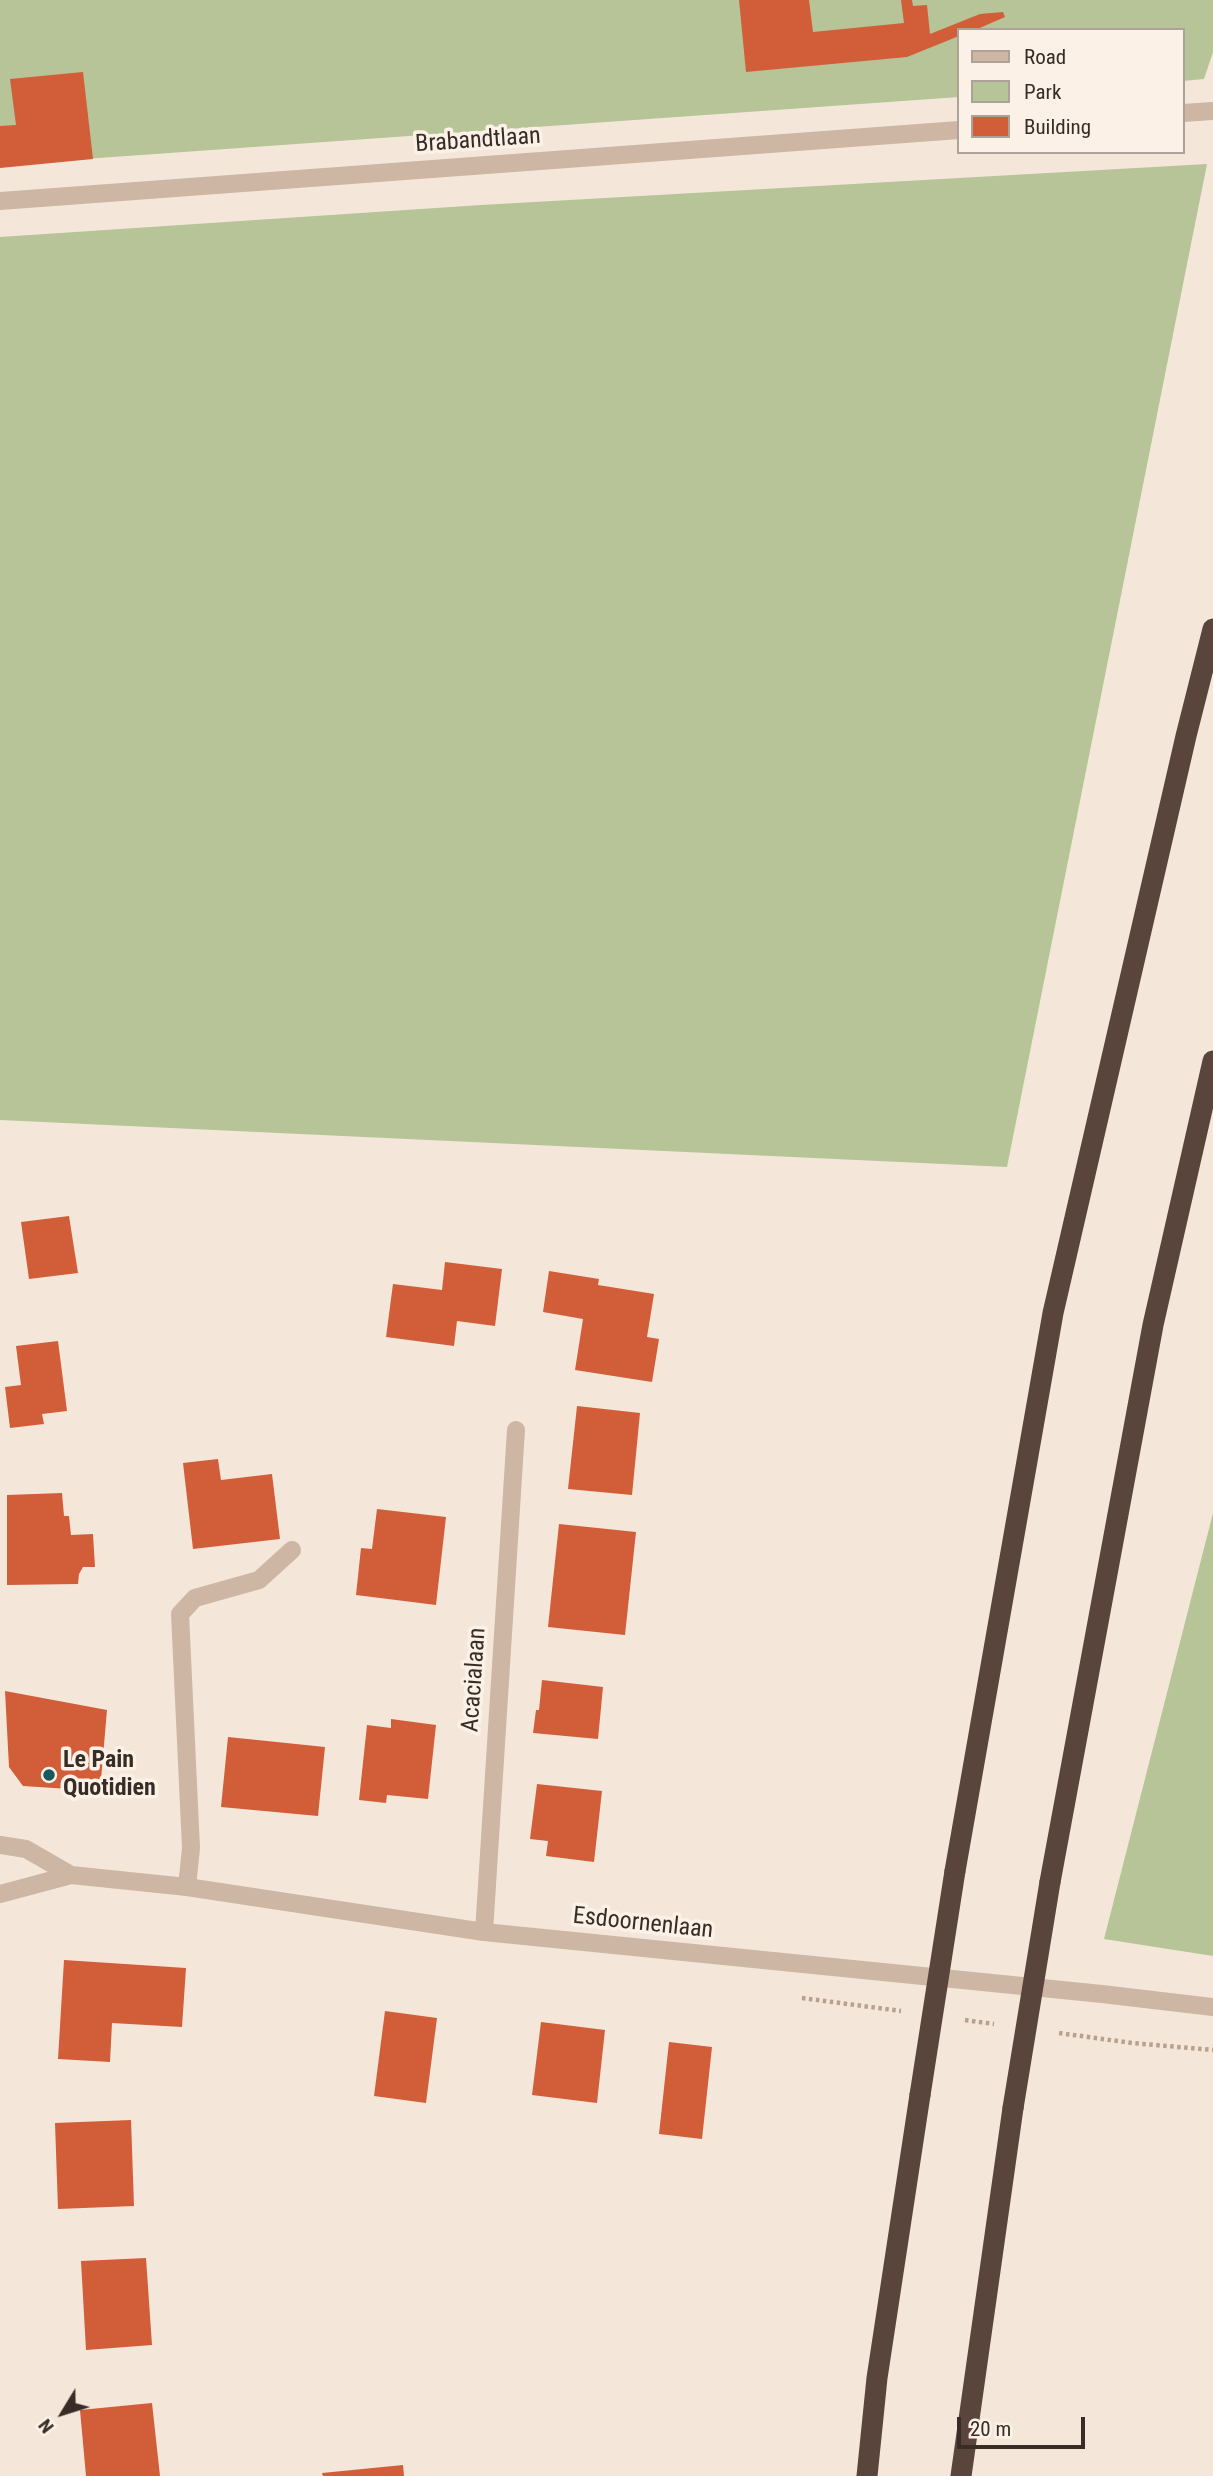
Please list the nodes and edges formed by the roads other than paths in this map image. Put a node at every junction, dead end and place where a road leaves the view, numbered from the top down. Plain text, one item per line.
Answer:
1 (1213, 111) edge
2 (1185, 113) edge
3 (958, 130) edge
4 (0, 201) edge
5 (1213, 629) edge
6 (1213, 1061) edge
7 (516, 1430) dead end
8 (292, 1550) dead end
9 (0, 1846) edge
10 (71, 1875) junction
11 (187, 1887) junction
12 (0, 1894) edge
13 (484, 1932) junction
14 (1213, 2007) edge
15 (867, 2476) edge
16 (961, 2476) edge

1 - 2 street
3 - 4 street, Brabandtlaan
5 - 15 highway, bridge
6 - 16 highway, bridge
7 - 13 street, Acacialaan
8 - 11 street
9 - 10 street, Esdoornenlaan
10 - 11 street, Esdoornenlaan
10 - 12 street, Esdoornenlaan
11 - 13 street, Esdoornenlaan
13 - 14 street, Esdoornenlaan

